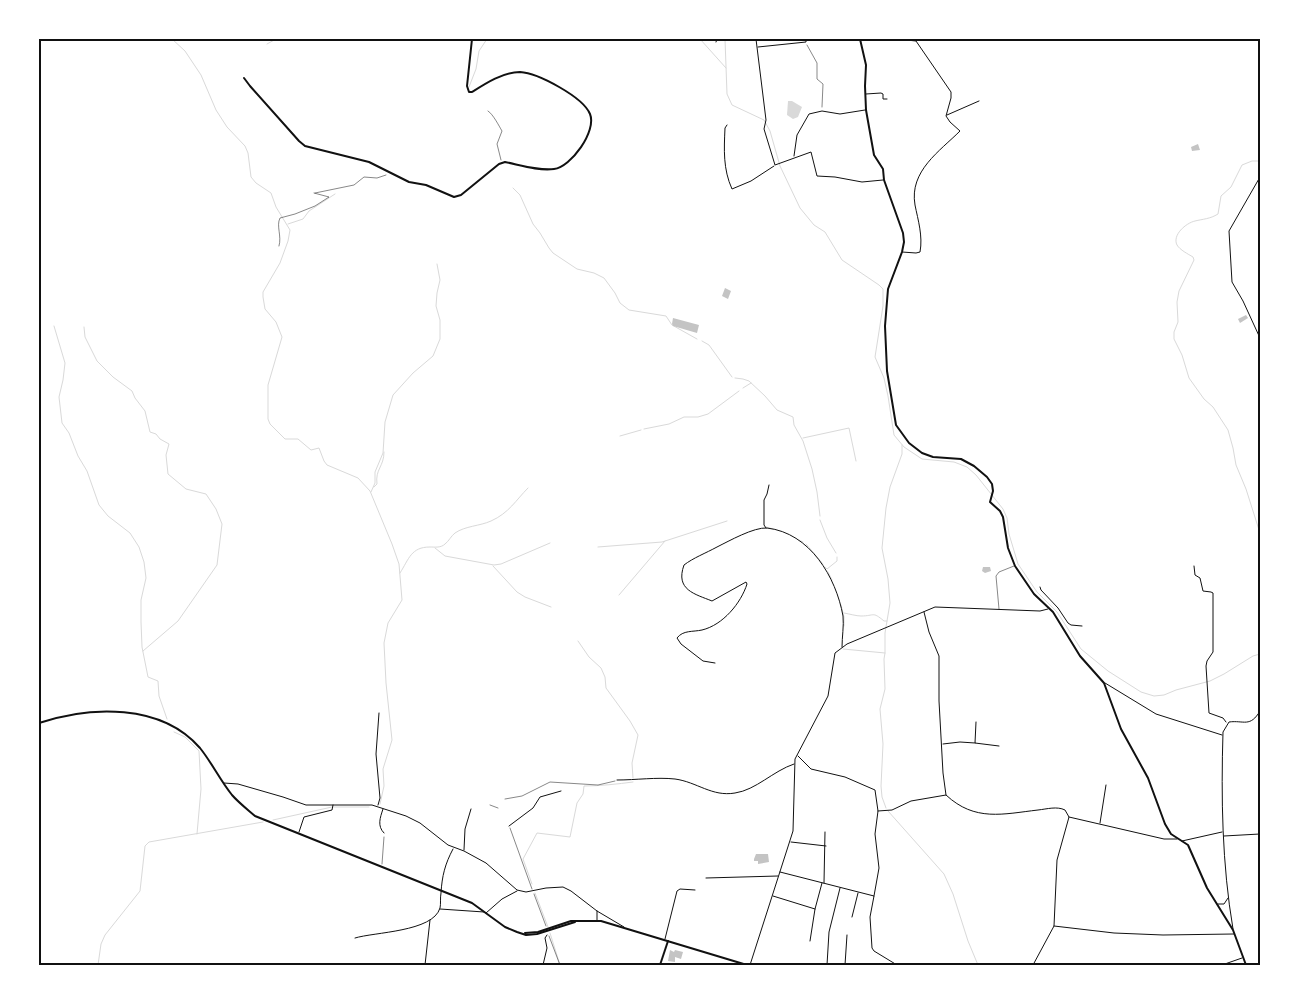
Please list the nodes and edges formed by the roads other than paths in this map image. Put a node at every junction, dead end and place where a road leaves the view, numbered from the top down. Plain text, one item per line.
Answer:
1 (472, 39) edge
2 (717, 39) edge
3 (756, 39) edge
4 (806, 39) edge
5 (860, 39) edge
6 (897, 39) edge
7 (716, 42) dead end
8 (757, 48) junction
9 (244, 78) dead end
10 (865, 94) junction
11 (887, 100) dead end
12 (979, 100) dead end
13 (866, 110) junction
14 (946, 116) junction
15 (727, 125) dead end
16 (794, 158) junction
17 (776, 165) junction
18 (1260, 178) edge
19 (884, 180) junction
20 (902, 252) junction
21 (1260, 338) edge
22 (769, 485) dead end
23 (766, 528) junction
24 (1015, 566) junction
25 (1194, 566) dead end
26 (1040, 587) dead end
27 (1058, 608) junction
28 (998, 609) junction
29 (1049, 609) junction
30 (923, 611) junction
31 (1053, 612) junction
32 (1082, 626) dead end
33 (842, 647) junction
34 (715, 663) dead end
35 (1104, 683) junction
36 (1260, 711) edge
37 (379, 713) dead end
38 (976, 722) dead end
39 (39, 723) edge
40 (1227, 723) junction
41 (1223, 735) junction
42 (942, 744) junction
43 (975, 744) junction
44 (999, 746) dead end
45 (797, 755) junction
46 (794, 764) junction
47 (617, 780) road end
48 (224, 783) junction
49 (1106, 785) dead end
50 (561, 792) dead end
51 (946, 795) junction
52 (333, 805) junction
53 (377, 806) junction
54 (383, 808) junction
55 (471, 809) dead end
56 (878, 811) junction
57 (1069, 817) junction
58 (1100, 823) junction
59 (509, 825) road end
60 (826, 832) dead end
61 (1222, 832) junction
62 (298, 833) junction
63 (384, 833) road end
64 (1260, 834) edge
65 (1223, 836) junction
66 (1177, 839) junction
67 (1182, 841) junction
68 (790, 842) junction
69 (826, 846) junction
70 (454, 848) junction
71 (464, 851) junction
72 (780, 872) junction
73 (778, 876) junction
74 (706, 878) dead end
75 (823, 883) junction
76 (840, 887) junction
77 (517, 890) junction
78 (695, 890) dead end
79 (441, 891) junction
80 (858, 892) junction
81 (773, 895) junction
82 (874, 896) junction
83 (1228, 896) junction
84 (1215, 902) junction
85 (440, 909) junction
86 (815, 909) junction
87 (596, 911) junction
88 (485, 912) junction
89 (602, 914) junction
90 (852, 917) dead end
91 (430, 919) junction
92 (597, 921) junction
93 (601, 921) junction
94 (575, 922) junction
95 (1054, 926) junction
96 (624, 927) junction
97 (1233, 930) junction
98 (549, 931) junction
99 (521, 933) junction
100 (1235, 934) junction
101 (847, 935) dead end
102 (355, 938) dead end
103 (666, 941) junction
104 (810, 941) dead end
105 (1243, 958) junction
106 (425, 965) edge
107 (543, 965) edge
108 (660, 965) edge
109 (748, 965) edge
110 (827, 965) edge
111 (845, 965) edge
112 (897, 965) edge
113 (1033, 965) edge
114 (1222, 965) edge
115 (1246, 965) edge

1 - 9 street
2 - 7 street
3 - 8 street
4 - 8 street
5 - 10 street
6 - 14 street
8 - 17 street
10 - 11 street
10 - 13 street
12 - 14 street
13 - 16 street
13 - 19 street
14 - 20 street
15 - 17 street
16 - 17 street
16 - 19 street
18 - 21 street
19 - 20 street
20 - 24 street
22 - 23 street
23 - 33 street
23 - 34 street
24 - 28 lane
24 - 29 street
25 - 40 street
26 - 27 street
27 - 31 street
27 - 32 street
28 - 29 street
28 - 30 street
29 - 31 street
30 - 33 street
30 - 42 street
31 - 35 street
33 - 45 street
35 - 41 street
35 - 66 street
36 - 40 street
37 - 53 street
38 - 43 street
39 - 48 street
40 - 41 street
41 - 61 street
42 - 43 street
42 - 51 street
43 - 44 street
45 - 46 street
45 - 56 street
46 - 47 street
46 - 68 street
48 - 52 street
48 - 62 street
49 - 58 street
50 - 59 street
51 - 56 street
51 - 57 street
52 - 53 street
52 - 62 street
53 - 54 street
54 - 63 street
54 - 70 street
55 - 71 street
56 - 82 street
57 - 58 street
57 - 95 street
58 - 66 street
60 - 69 street
61 - 65 street
61 - 67 street
62 - 79 street
64 - 65 street
65 - 83 street
66 - 67 street
67 - 84 street
68 - 69 street
68 - 72 street
69 - 75 street
70 - 71 street
70 - 79 street
71 - 77 street
72 - 73 street
72 - 75 street
73 - 74 street
73 - 81 street
75 - 76 street
75 - 86 street
76 - 80 street
76 - 110 street
77 - 87 street
77 - 88 street
78 - 103 street
79 - 85 street
79 - 88 street
80 - 82 street
80 - 90 street
81 - 86 street
81 - 109 street
82 - 112 street
83 - 84 street
83 - 97 street
84 - 97 street
85 - 88 street
85 - 91 street
86 - 104 street
87 - 89 street
87 - 92 street
88 - 99 street
89 - 93 street
89 - 96 street
91 - 102 street
91 - 106 street
92 - 93 street
92 - 94 street
93 - 96 street
94 - 98 street
94 - 99 street
95 - 100 street
95 - 113 street
96 - 103 street
97 - 100 street
98 - 99 street
98 - 107 street
100 - 105 street
101 - 111 street
103 - 108 street
103 - 109 street
105 - 114 street
105 - 115 street

